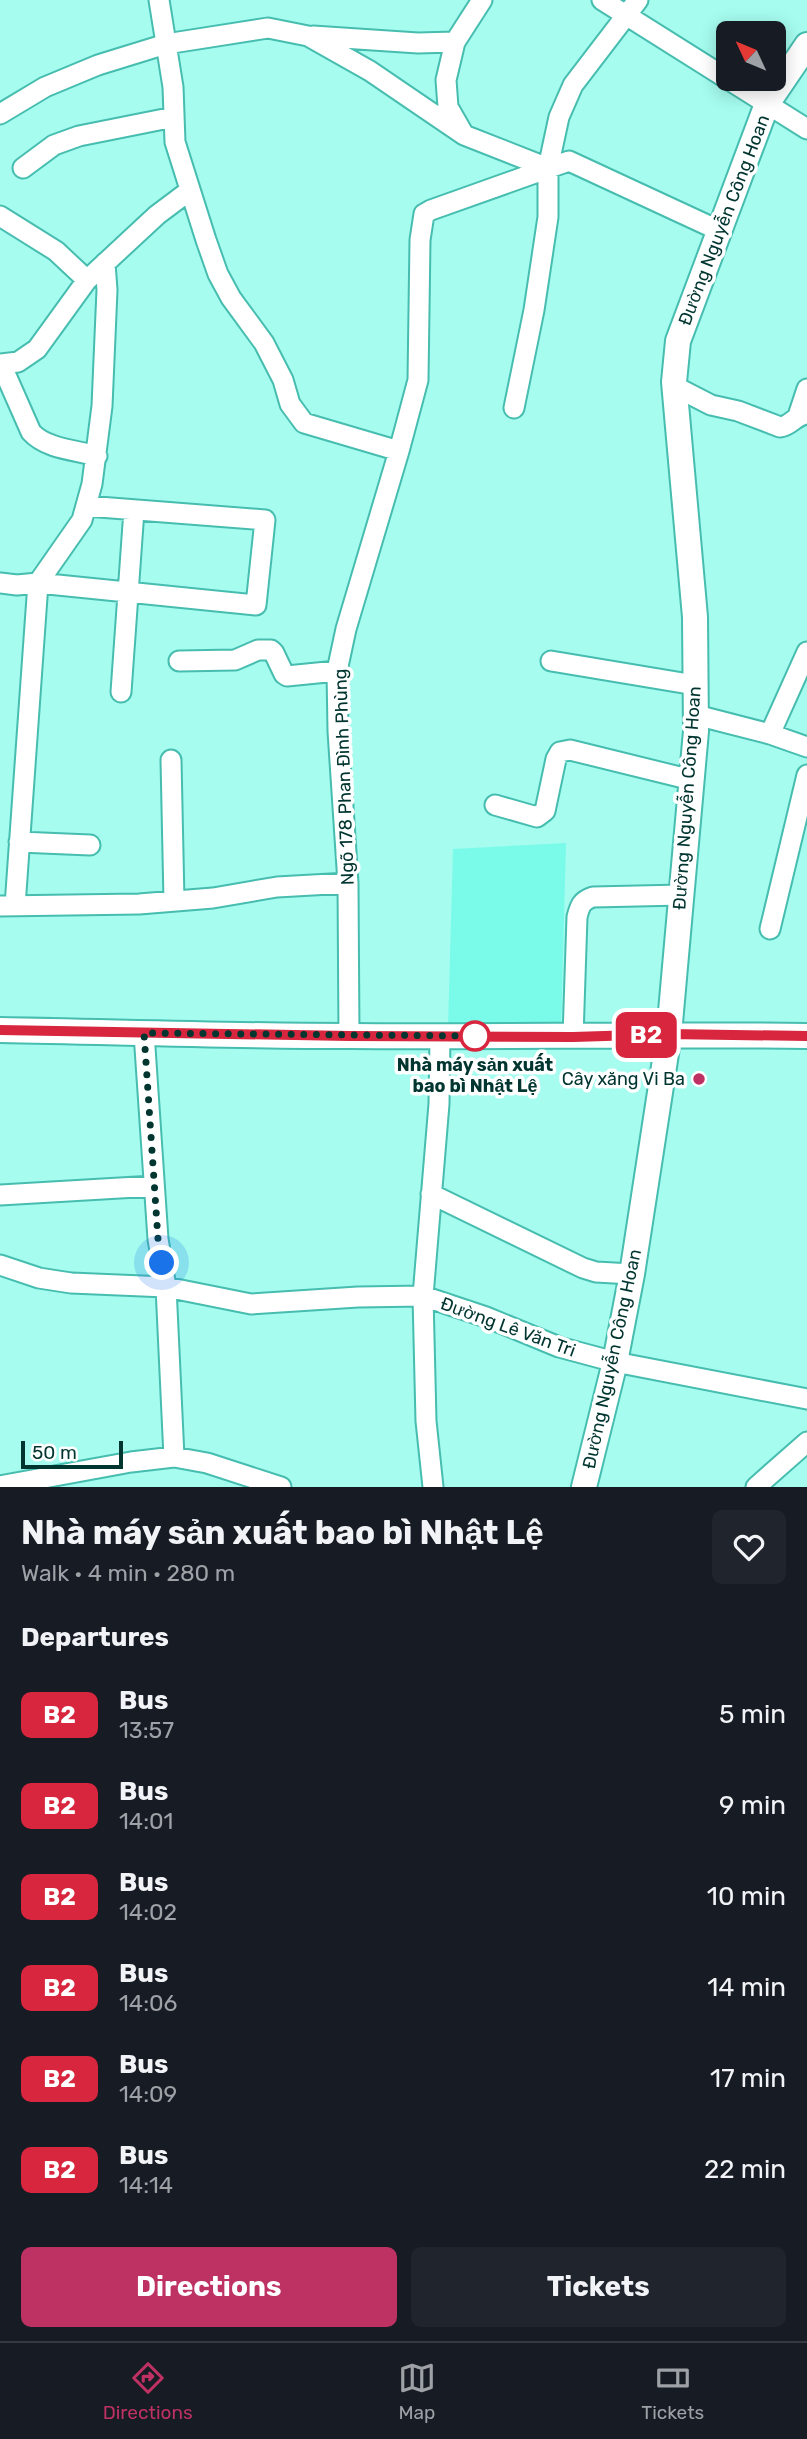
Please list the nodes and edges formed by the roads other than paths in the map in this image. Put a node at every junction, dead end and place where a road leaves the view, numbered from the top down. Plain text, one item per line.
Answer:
1 (159, 0) edge
2 (482, 0) edge
3 (601, 0) edge
4 (632, 8) edge
5 (308, 36) junction
6 (455, 43) junction
7 (166, 44) junction
8 (807, 45) edge
9 (768, 104) junction
10 (0, 114) edge
11 (174, 117) junction
12 (807, 129) edge
13 (464, 135) junction
14 (548, 167) junction
15 (23, 168) dead end
16 (189, 191) junction
17 (0, 216) edge
18 (720, 231) junction
19 (105, 263) junction
20 (87, 280) junction
21 (1, 364) edge
22 (674, 386) junction
23 (807, 389) edge
24 (514, 408) dead end
25 (802, 415) edge
26 (399, 451) junction
27 (97, 456) junction
28 (86, 506) junction
29 (134, 510) junction
30 (0, 583) edge
31 (38, 583) junction
32 (127, 591) junction
33 (807, 652) edge
34 (179, 661) dead end
35 (551, 661) dead end
36 (337, 671) junction
37 (695, 685) junction
38 (121, 692) dead end
39 (695, 715) junction
40 (770, 734) junction
41 (807, 747) edge
42 (171, 760) dead end
43 (807, 775) edge
44 (692, 780) junction
45 (495, 805) dead end
46 (19, 842) junction
47 (90, 845) dead end
48 (348, 883) junction
49 (682, 895) junction
50 (174, 901) junction
51 (7, 906) edge
52 (770, 929) dead end
53 (0, 1030) edge
54 (144, 1033) junction
55 (669, 1034) junction
56 (349, 1036) junction
57 (440, 1036) junction
58 (573, 1037) junction
59 (807, 1037) edge
60 (154, 1186) junction
61 (431, 1194) junction
62 (0, 1195) edge
63 (0, 1265) edge
64 (632, 1275) junction
65 (166, 1287) junction
66 (423, 1296) junction
67 (615, 1362) junction
68 (807, 1399) edge
69 (807, 1442) edge
70 (174, 1457) junction
71 (0, 1486) edge
72 (281, 1487) edge
73 (433, 1487) edge
74 (584, 1487) edge
75 (756, 1487) edge

1 - 7 street
2 - 6 street
3 - 4 street
4 - 9 street
4 - 14 street
5 - 6 street
5 - 7 street
5 - 13 street
6 - 13 street
7 - 10 street
7 - 11 street
8 - 9 main road, Đường Nguyễn Công Hoan
9 - 12 street
9 - 18 main road, Đường Nguyễn Công Hoan
11 - 15 street
11 - 16 street
13 - 14 street
14 - 18 street
14 - 24 street
14 - 26 street, Ngõ 178 Phan Đình Phùng
16 - 19 street
16 - 26 street
17 - 20 street
18 - 22 main road, Đường Nguyễn Công Hoan
19 - 20 street
19 - 27 street
20 - 21 street
21 - 27 street
22 - 25 street
22 - 37 main road, Đường Nguyễn Công Hoan
23 - 25 street
26 - 36 street, Ngõ 178 Phan Đình Phùng
27 - 28 street
28 - 29 street
28 - 31 street
29 - 32 street
29 - 32 street
30 - 31 street
31 - 32 street
31 - 46 street
32 - 38 street
33 - 40 street
34 - 36 street
35 - 37 street
36 - 48 street, Ngõ 178 Phan Đình Phùng
37 - 39 main road, Đường Nguyễn Công Hoan
39 - 40 street
39 - 44 main road, Đường Nguyễn Công Hoan
40 - 41 street
42 - 50 street
43 - 52 street
44 - 45 street
44 - 49 main road, Đường Nguyễn Công Hoan
46 - 47 street
46 - 51 street
48 - 50 street
48 - 56 street, Ngõ 178 Phan Đình Phùng
49 - 55 main road, Đường Nguyễn Công Hoan
49 - 58 street
50 - 51 street
53 - 54 main road
54 - 56 main road
54 - 60 street
55 - 58 main road
55 - 59 main road
55 - 64 main road, Đường Nguyễn Công Hoan
56 - 57 main road
57 - 58 main road
57 - 61 street
60 - 62 street
60 - 65 street
61 - 64 street
61 - 66 street
63 - 65 street, Đường Lê Văn Tri
64 - 67 main road, Đường Nguyễn Công Hoan
65 - 66 street, Đường Lê Văn Tri
65 - 70 street
66 - 67 street, Đường Lê Văn Tri
66 - 73 street
67 - 68 street, Đường Lê Văn Tri
67 - 74 main road, Đường Nguyễn Công Hoan
69 - 75 street
70 - 71 street
70 - 72 street

